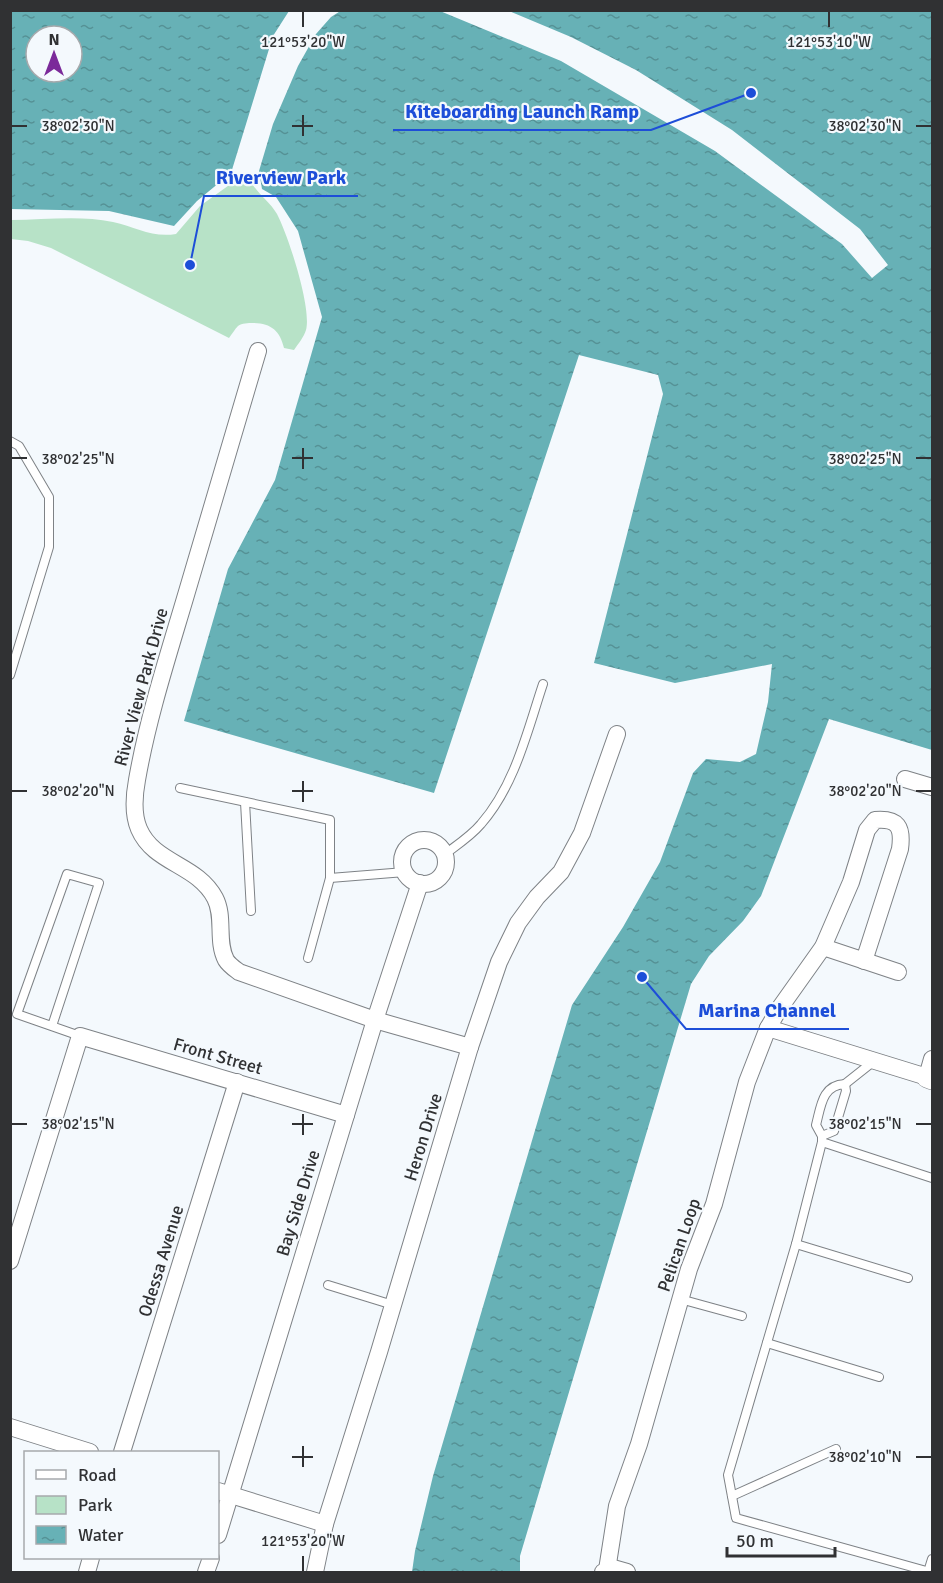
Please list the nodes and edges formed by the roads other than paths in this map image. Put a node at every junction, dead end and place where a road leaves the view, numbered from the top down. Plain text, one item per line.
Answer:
1 (258, 351) dead end
2 (10, 441) edge
3 (10, 675) edge
4 (543, 684) dead end
5 (617, 734) dead end
6 (904, 779) dead end
7 (933, 787) edge
8 (180, 788) dead end
9 (245, 802) junction
10 (445, 854) junction
11 (405, 872) junction
12 (330, 878) junction
13 (420, 884) junction
14 (250, 911) dead end
15 (823, 947) junction
16 (308, 958) dead end
17 (864, 961) junction
18 (898, 972) dead end
19 (375, 1020) junction
20 (52, 1026) junction
21 (768, 1028) junction
22 (80, 1036) junction
23 (470, 1047) junction
24 (874, 1061) junction
25 (931, 1072) edge
26 (237, 1082) junction
27 (845, 1084) junction
28 (346, 1115) junction
29 (822, 1139) junction
30 (933, 1178) edge
31 (796, 1244) junction
32 (10, 1261) edge
33 (908, 1278) dead end
34 (328, 1285) dead end
35 (680, 1299) junction
36 (393, 1305) junction
37 (742, 1316) dead end
38 (767, 1343) junction
39 (879, 1377) dead end
40 (10, 1427) edge
41 (836, 1449) dead end
42 (87, 1451) edge
43 (122, 1451) edge
44 (224, 1493) edge
45 (732, 1496) junction
46 (325, 1524) junction
47 (219, 1528) edge
48 (933, 1559) edge
49 (605, 1571) edge
50 (315, 1572) edge
51 (627, 1572) edge
52 (929, 1572) edge

1 - 19 street, River View Park Drive
2 - 3 lane
4 - 10 lane
5 - 23 street, Heron Drive
6 - 7 street
8 - 9 lane
9 - 12 lane
9 - 14 lane
10 - 11 street
10 - 13 street
11 - 12 lane
11 - 13 street
12 - 16 lane
13 - 19 street, Bay Side Drive
15 - 17 street
15 - 17 street, Pelican Loop
15 - 21 street, Pelican Loop
17 - 18 street
19 - 23 street, River View Park Drive
19 - 28 street, Bay Side Drive
20 - 20 lane
20 - 22 lane
21 - 24 street
21 - 35 street, Pelican Loop
22 - 26 street, Front Street
22 - 32 street
23 - 36 street, Heron Drive
24 - 25 street
24 - 27 lane
26 - 28 street, Front Street
26 - 43 street, Odessa Avenue
27 - 29 lane
27 - 29 lane
28 - 44 street, Bay Side Drive
29 - 30 lane
29 - 31 lane
31 - 33 lane
31 - 38 lane
34 - 36 lane
35 - 37 lane
35 - 49 street, Pelican Loop
36 - 46 street, Heron Drive
38 - 39 lane
38 - 45 lane
40 - 42 street
41 - 45 lane
44 - 46 street
44 - 47 street, Bay Side Drive
45 - 52 lane
46 - 50 street, Heron Drive
48 - 52 lane
49 - 51 street

